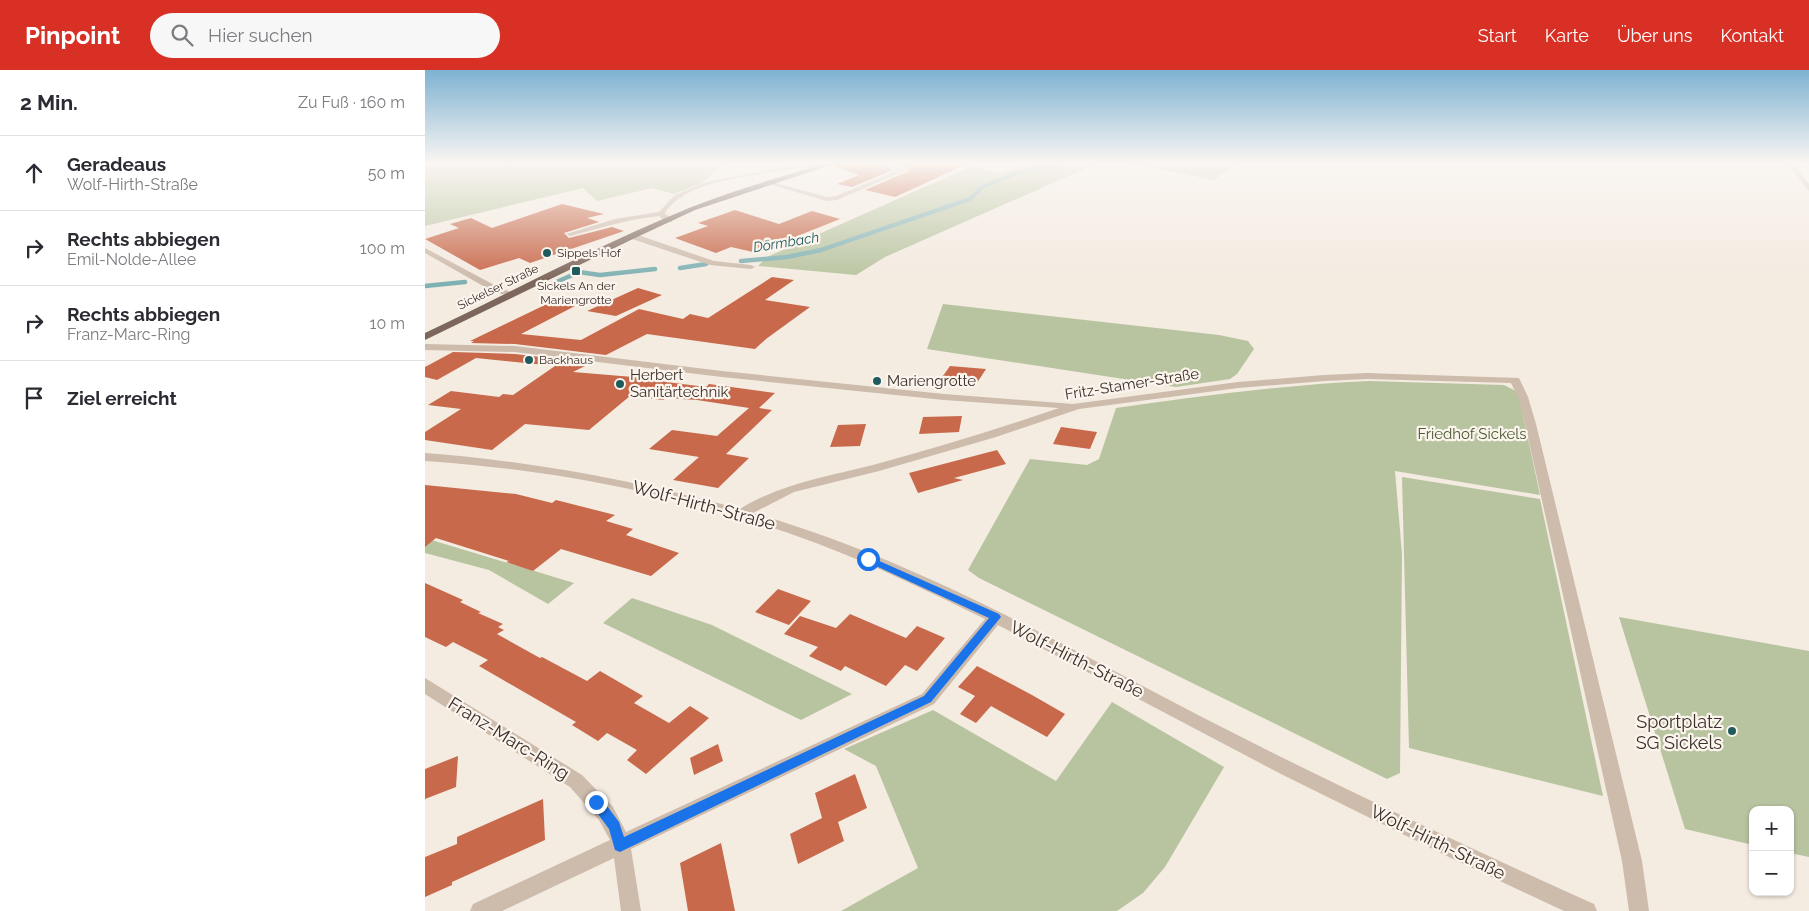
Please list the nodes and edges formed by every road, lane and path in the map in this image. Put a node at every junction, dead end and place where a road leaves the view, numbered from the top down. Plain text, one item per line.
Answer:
1 (670, 202) edge
2 (712, 202) edge
3 (661, 214) junction
4 (669, 220) junction
5 (570, 234) dead end
6 (632, 236) junction
7 (425, 250) edge
8 (751, 266) dead end
9 (512, 294) junction
10 (425, 337) edge
11 (425, 347) edge
12 (1077, 406) junction
13 (425, 457) edge
14 (742, 514) junction
15 (996, 617) junction
16 (425, 685) edge
17 (620, 846) junction
18 (480, 911) edge
19 (631, 911) edge
20 (1587, 911) edge
21 (1639, 911) edge

1 - 3 street
2 - 4 main road, Sickelser Straße
3 - 4 street
3 - 5 street
4 - 6 main road, Sickelser Straße
6 - 8 street
6 - 9 main road, Sickelser Straße
7 - 9 street
9 - 10 main road, Sickelser Straße
11 - 12 street
12 - 14 street, Fritz-Stamer-Straße
12 - 21 street, Fritz-Stamer-Straße
13 - 14 street, Wolf-Hirth-Straße
14 - 15 street, Wolf-Hirth-Straße
15 - 17 street
15 - 20 street, Wolf-Hirth-Straße
16 - 17 street, Franz-Marc-Ring
17 - 18 street
17 - 19 street, Franz-Marc-Ring

